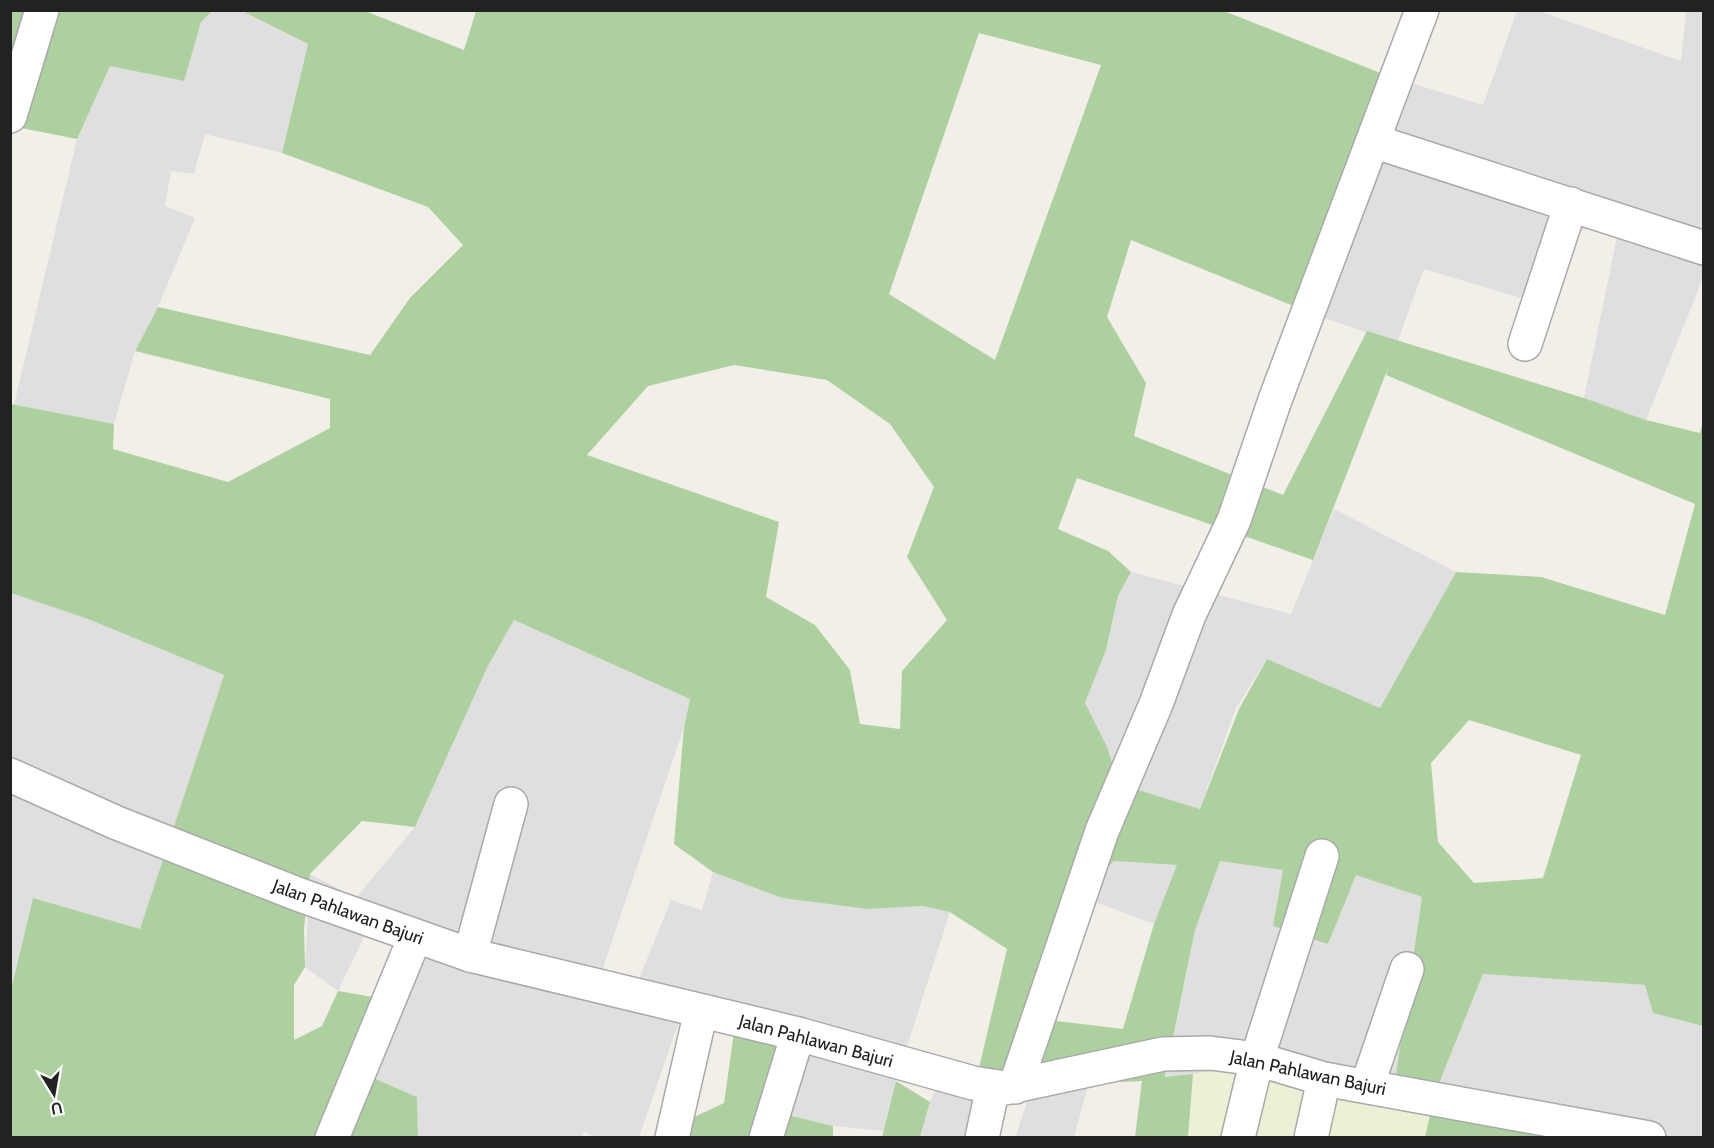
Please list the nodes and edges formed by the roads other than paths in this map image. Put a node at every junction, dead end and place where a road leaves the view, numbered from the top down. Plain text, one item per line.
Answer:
1 (42, 10) edge
2 (1422, 10) edge
3 (10, 117) edge
4 (1373, 141) junction
5 (1571, 204) junction
6 (1704, 248) edge
7 (1525, 344) dead end
8 (10, 775) edge
9 (511, 804) dead end
10 (1322, 856) dead end
11 (415, 937) junction
12 (470, 955) junction
13 (1407, 969) dead end
14 (702, 1011) junction
15 (798, 1034) junction
16 (1257, 1059) junction
17 (1324, 1079) junction
18 (1366, 1086) junction
19 (1004, 1087) junction
20 (332, 1137) edge
21 (672, 1137) edge
22 (766, 1137) edge
23 (982, 1137) edge
24 (1238, 1137) edge
25 (1311, 1137) edge
26 (1649, 1137) edge

1 - 3 street
2 - 4 street
4 - 5 street
4 - 19 street
5 - 6 street
5 - 7 street
8 - 11 street, Jalan Pahlawan Bajuri
9 - 12 street
10 - 16 street
11 - 12 street, Jalan Pahlawan Bajuri
11 - 20 street
12 - 14 street, Jalan Pahlawan Bajuri
13 - 18 street
14 - 15 street, Jalan Pahlawan Bajuri
14 - 21 street
15 - 19 street, Jalan Pahlawan Bajuri
15 - 22 street
16 - 17 street, Jalan Pahlawan Bajuri
16 - 19 street, Jalan Pahlawan Bajuri
16 - 24 street
17 - 18 street, Jalan Pahlawan Bajuri
17 - 25 street
18 - 26 street, Jalan Pahlawan Bajuri
19 - 23 street

